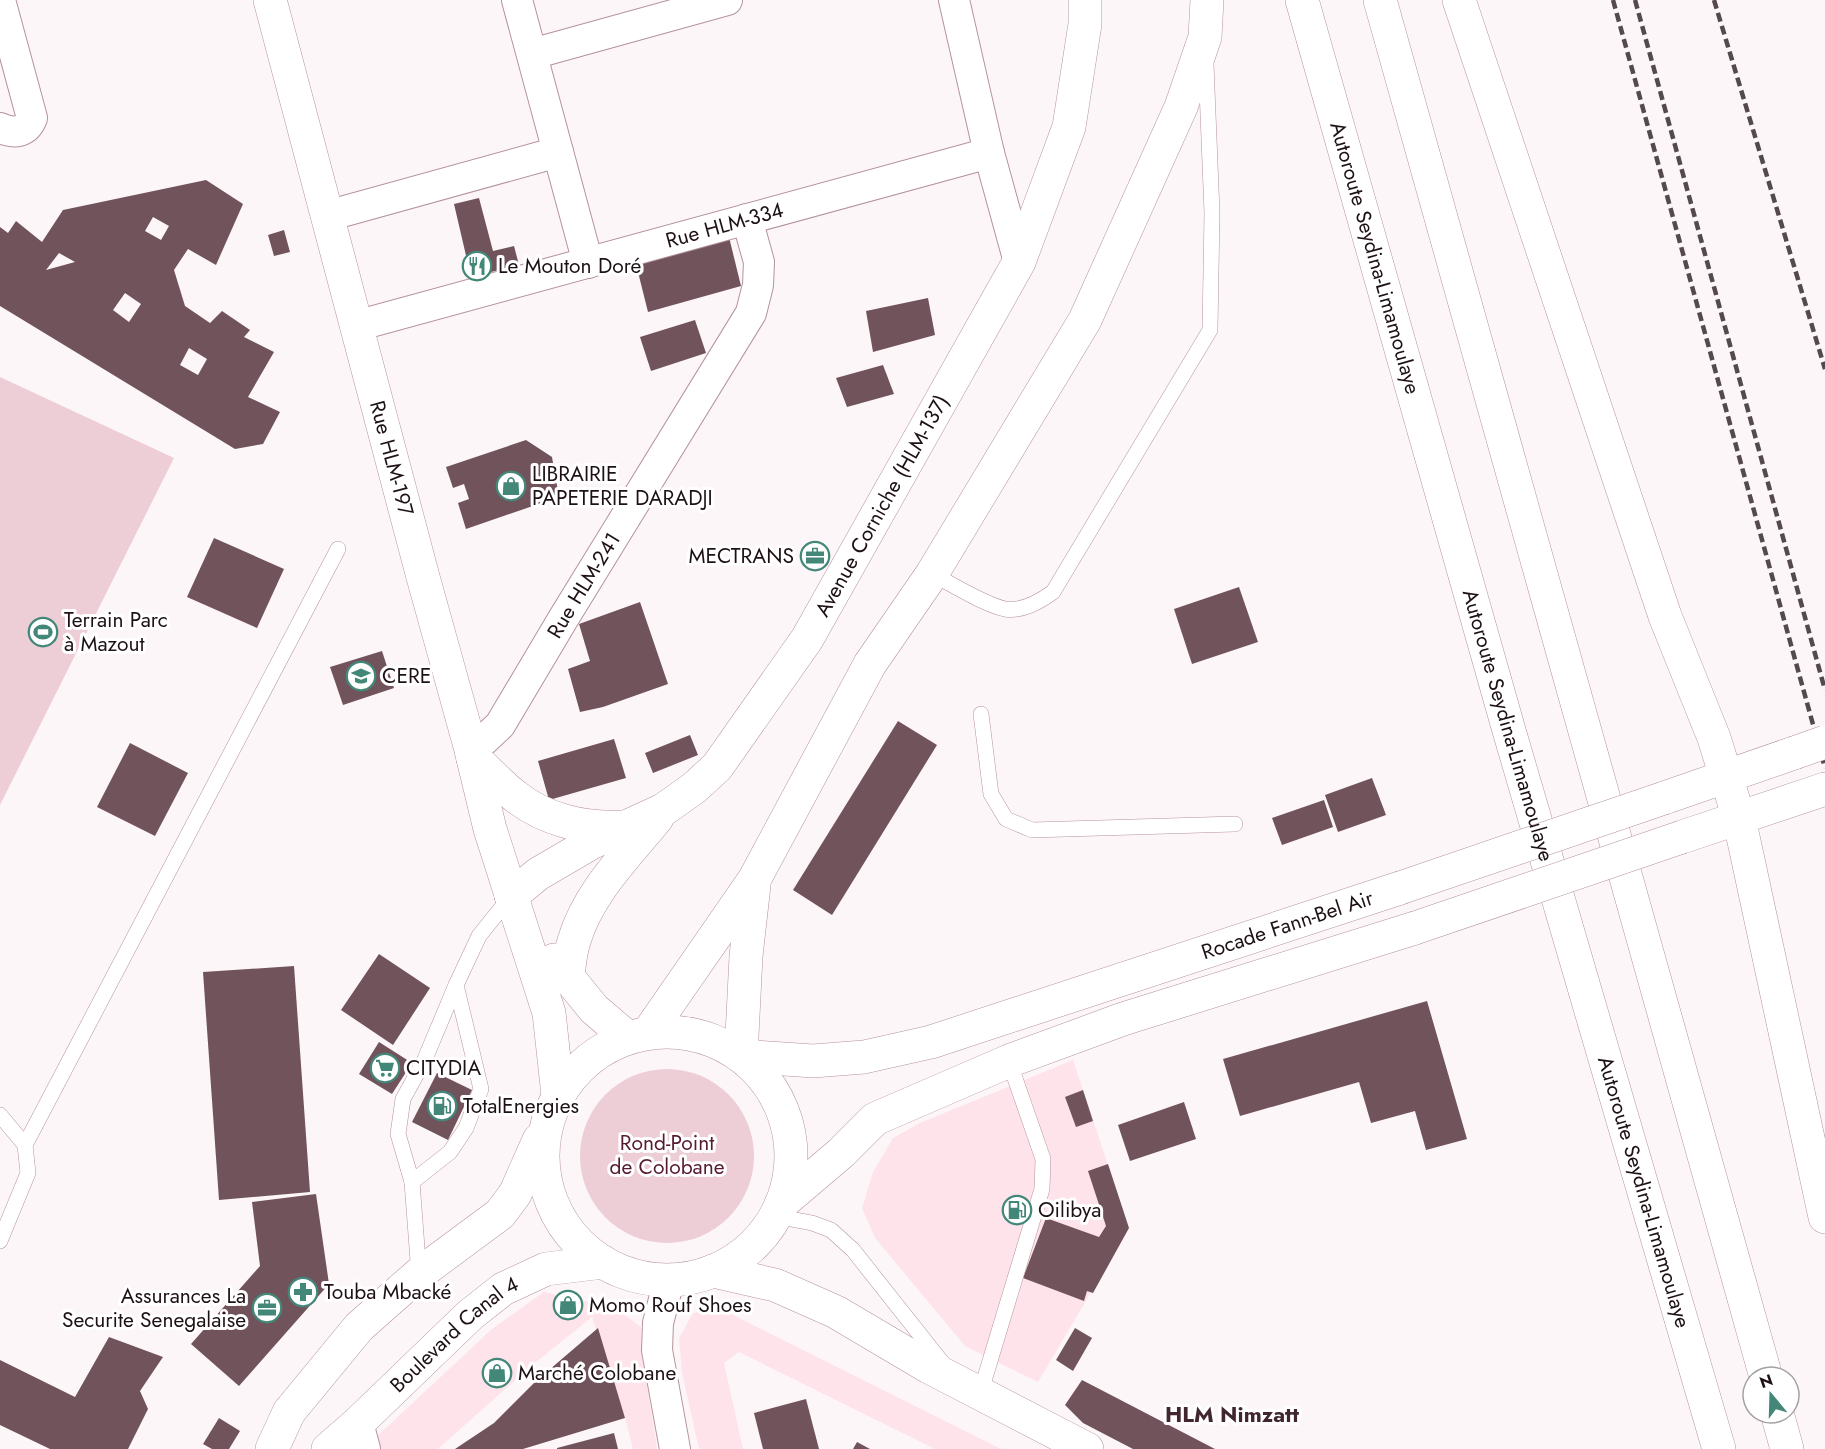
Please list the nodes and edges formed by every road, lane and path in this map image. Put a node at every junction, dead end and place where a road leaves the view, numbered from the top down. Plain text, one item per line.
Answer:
1 (0, 0) edge
2 (270, 0) edge
3 (517, 0) edge
4 (727, 0) edge
5 (954, 0) edge
6 (1085, 0) edge
7 (1207, 0) edge
8 (1302, 0) edge
9 (1380, 0) edge
10 (1459, 0) edge
11 (1205, 37) junction
12 (532, 54) junction
13 (0, 128) edge
14 (558, 152) junction
15 (989, 153) junction
16 (327, 216) junction
17 (747, 219) junction
18 (1019, 262) junction
19 (588, 263) junction
20 (356, 326) junction
21 (338, 549) dead end
22 (932, 574) junction
23 (981, 714) dead end
24 (1825, 742) edge
25 (472, 752) junction
26 (1725, 776) junction
27 (1813, 793) edge
28 (663, 810) junction
29 (1739, 818) junction
30 (1234, 824) dead end
31 (626, 827) junction
32 (754, 880) junction
33 (514, 905) junction
34 (568, 978) junction
35 (456, 985) junction
36 (638, 1035) junction
37 (741, 1056) junction
38 (1009, 1061) junction
39 (553, 1107) junction
40 (0, 1115) edge
41 (25, 1145) junction
42 (412, 1182) junction
43 (778, 1210) junction
44 (1825, 1217) edge
45 (0, 1241) edge
46 (603, 1262) junction
47 (713, 1271) junction
48 (419, 1274) junction
49 (669, 1280) junction
50 (1763, 1365) edge
51 (969, 1388) junction
52 (1780, 1425) edge
53 (362, 1436) edge
54 (272, 1449) edge
55 (328, 1449) edge
56 (675, 1449) edge
57 (1088, 1449) edge
58 (1719, 1449) edge
59 (1787, 1449) edge

1 - 13 street
2 - 16 main road, Rue HLM-197
3 - 12 street
4 - 12 street
5 - 15 street
6 - 18 main road, Avenue Corniche (HLM-137)
7 - 11 main road
8 - 58 main road, Autoroute Seydina-Limamoulaye
9 - 50 main road
10 - 26 main road
11 - 22 main road
11 - 22 lane
12 - 14 street
14 - 16 street
14 - 19 street
15 - 17 street, Rue HLM-334
15 - 18 street
16 - 20 main road, Rue HLM-197
17 - 19 street, Rue HLM-334
17 - 25 street, Rue HLM-241
18 - 28 main road, Avenue Corniche (HLM-137)
19 - 20 street, Rue HLM-334
20 - 25 main road, Rue HLM-197
21 - 41 lane
22 - 32 main road
23 - 30 lane
24 - 26 main road, Rocade Fann-Bel Air, bridge
25 - 31 main road
25 - 33 main road, Rue HLM-197
26 - 29 main road
26 - 37 main road, Rocade Fann-Bel Air, bridge
27 - 29 main road, Rocade Fann-Bel Air
28 - 31 main road, Avenue Corniche (HLM-137)
28 - 34 main road
29 - 38 main road, Rocade Fann-Bel Air, bridge
29 - 44 main road
31 - 33 main road, Avenue Corniche (HLM-137)
32 - 36 main road
32 - 37 main road
33 - 34 main road
33 - 35 lane
33 - 39 main road, Rue HLM-197
34 - 36 main road
35 - 42 lane
35 - 42 lane
36 - 37 main road
36 - 39 main road
37 - 43 main road
38 - 43 main road, Rocade Fann-Bel Air
38 - 51 lane
39 - 46 main road
39 - 48 main road
40 - 41 lane
41 - 45 lane
42 - 48 lane
43 - 47 main road
43 - 51 lane
46 - 49 main road
46 - 53 main road, Boulevard Canal 4
47 - 49 main road
47 - 51 main road
48 - 54 main road
49 - 56 street
51 - 57 main road
52 - 59 main road
53 - 55 main road, Boulevard Canal 4

